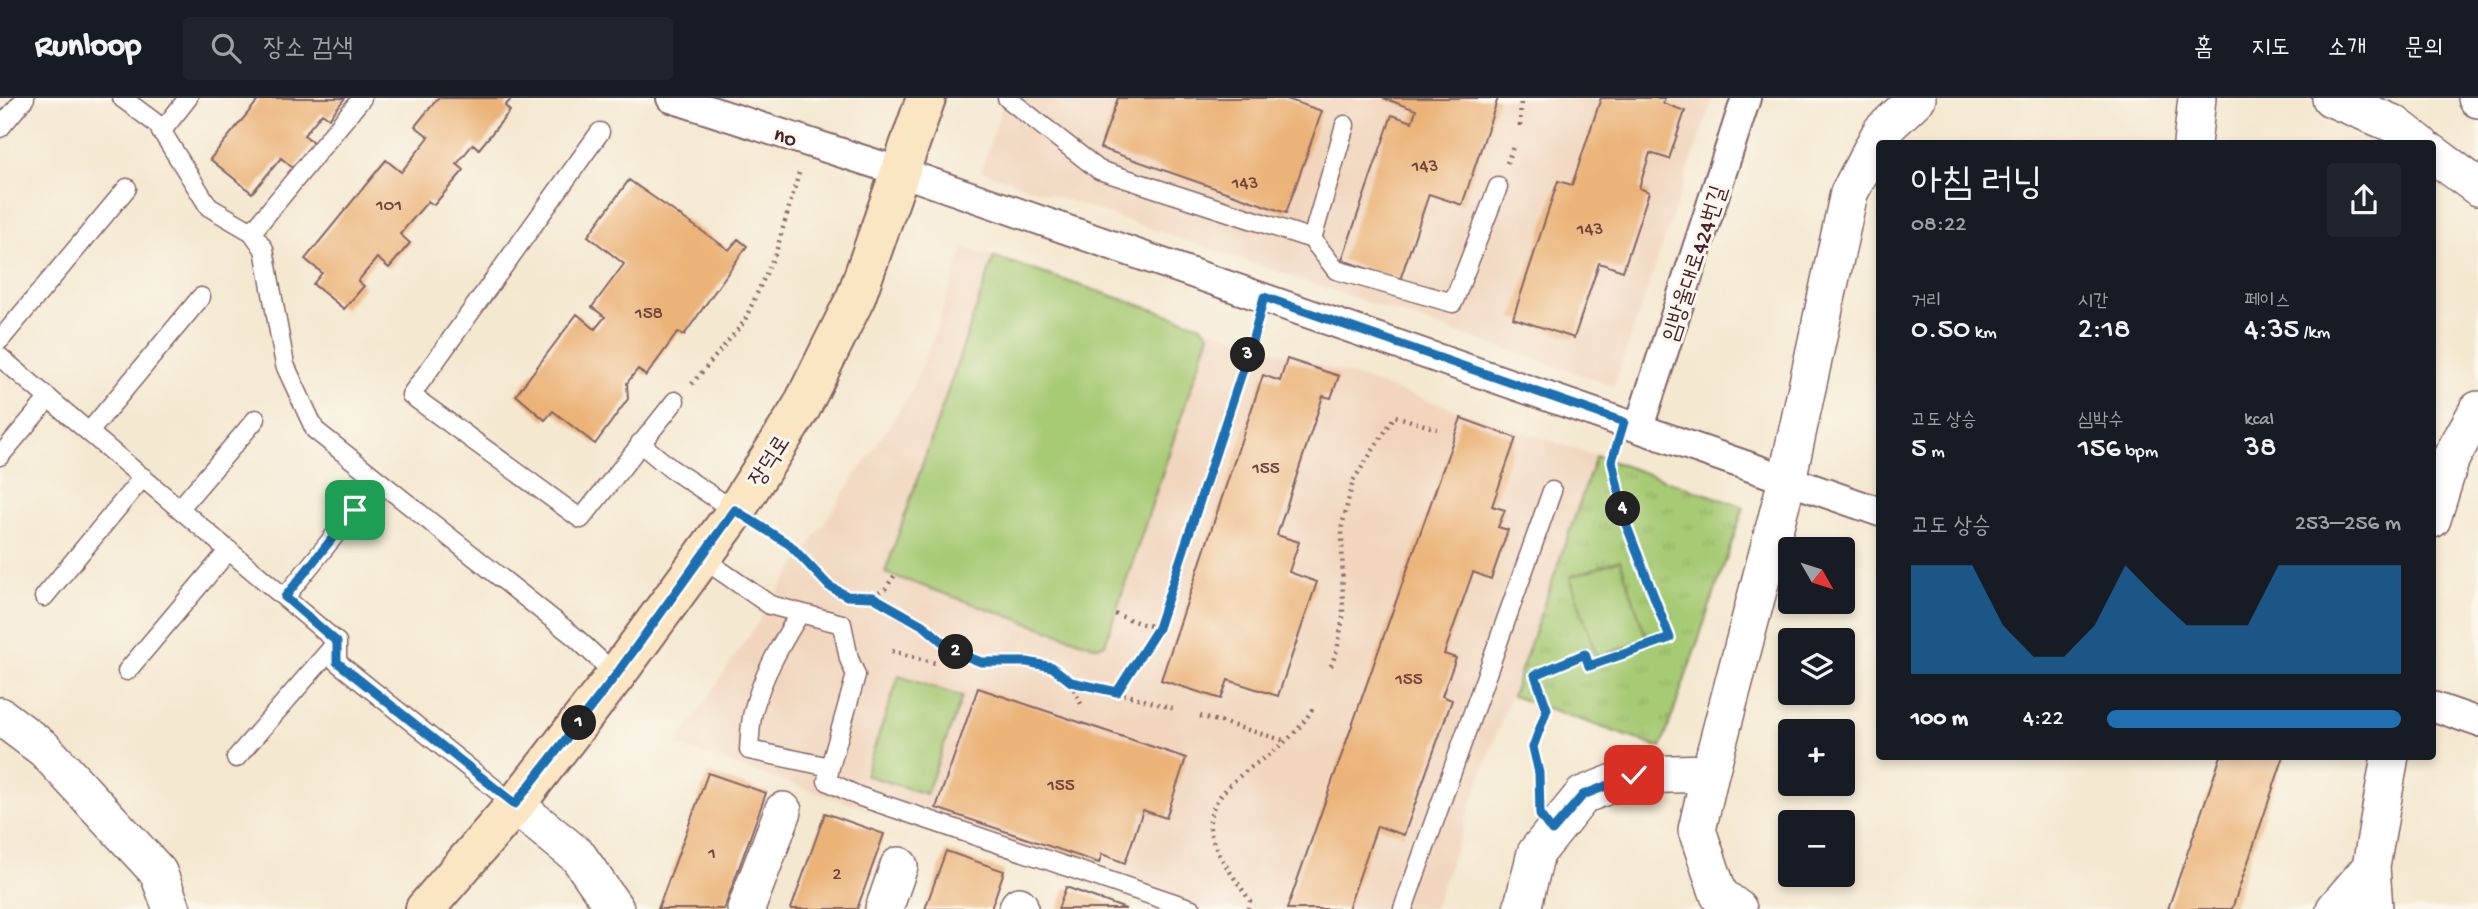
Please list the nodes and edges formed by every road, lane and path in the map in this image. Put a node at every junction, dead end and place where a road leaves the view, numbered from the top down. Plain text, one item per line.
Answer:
1 (25, 98) edge
2 (122, 98) edge
3 (188, 98) edge
4 (362, 98) edge
5 (671, 98) edge
6 (926, 98) edge
7 (1007, 98) edge
8 (1521, 98) edge
9 (1746, 98) edge
10 (1917, 98) edge
11 (2197, 98) edge
12 (2331, 98) edge
13 (1345, 125) dead end
14 (1520, 126) dead end
15 (0, 128) edge
16 (161, 132) junction
17 (600, 132) dead end
18 (1877, 140) edge
19 (2192, 140) edge
20 (2415, 140) edge
21 (807, 142) junction
22 (1876, 142) edge
23 (2436, 156) edge
24 (901, 172) junction
25 (1498, 187) dead end
26 (2478, 187) edge
27 (127, 188) dead end
28 (252, 232) junction
29 (1312, 239) junction
30 (201, 297) dead end
31 (1264, 297) junction
32 (0, 340) edge
33 (0, 357) edge
34 (49, 398) junction
35 (675, 401) joint
36 (2478, 410) edge
37 (256, 419) dead end
38 (1632, 425) junction
39 (1437, 429) dead end
40 (89, 432) junction
41 (640, 443) junction
42 (0, 456) edge
43 (143, 477) junction
44 (1787, 480) junction
45 (1552, 491) dead end
46 (2436, 506) edge
47 (180, 508) junction
48 (355, 510) dead end
49 (735, 510) junction
50 (1876, 511) edge
51 (229, 550) junction
52 (702, 558) junction
53 (894, 576) dead end
54 (44, 597) dead end
55 (285, 597) junction
56 (873, 597) junction
57 (800, 613) junction
58 (1115, 614) dead end
59 (1158, 628) junction
60 (337, 642) junction
61 (892, 651) dead end
62 (939, 664) dead end
63 (1331, 666) dead end
64 (127, 671) dead end
65 (616, 675) junction
66 (1071, 682) junction
67 (1117, 692) junction
68 (1082, 706) dead end
69 (2436, 707) edge
70 (1313, 708) dead end
71 (1175, 709) dead end
72 (0, 716) edge
73 (1200, 716) dead end
74 (2478, 722) edge
75 (1286, 741) junction
76 (236, 758) dead end
77 (2389, 760) edge
78 (830, 767) junction
79 (1710, 773) junction
80 (515, 804) junction
81 (783, 811) dead end
82 (1552, 831) junction
83 (899, 866) dead end
84 (2371, 867) junction
85 (167, 906) edge
86 (425, 909) edge
87 (615, 909) edge
88 (746, 909) edge
89 (884, 909) edge
90 (1192, 909) edge
91 (1248, 909) edge
92 (1403, 909) edge
93 (1522, 909) edge
94 (1738, 909) edge
95 (2335, 909) edge
96 (2374, 909) edge

1 - 15 lane
2 - 16 lane
3 - 16 lane
4 - 28 lane
5 - 21 street, no
6 - 24 main road, 장덕로
7 - 29 lane
8 - 14 path
9 - 38 street, 임방울대로424번길
10 - 18 street
11 - 19 street
12 - 20 street
13 - 29 lane
16 - 28 lane
17 - 41 lane
21 - 24 street, no
21 - 35 path
22 - 44 street
23 - 26 street
24 - 31 street, no
24 - 49 main road, 장덕로
25 - 29 lane
27 - 32 lane
28 - 65 lane
30 - 40 lane
31 - 38 street, no
31 - 59 path
33 - 34 lane
34 - 40 lane
34 - 42 lane
35 - 41 lane
36 - 46 street
37 - 47 lane
38 - 44 street, no
38 - 82 path
39 - 63 path
40 - 43 lane
41 - 49 lane
43 - 47 lane
43 - 54 lane
44 - 50 street, no
44 - 79 street
45 - 92 lane
47 - 51 lane
48 - 55 lane
49 - 52 main road, 장덕로
49 - 56 path
51 - 55 lane
51 - 64 lane
52 - 57 lane
52 - 65 main road, 장덕로
53 - 56 path
55 - 60 lane
56 - 66 path
57 - 78 lane
57 - 78 lane
58 - 59 path
59 - 67 path
60 - 76 lane
60 - 80 lane
61 - 62 path
65 - 80 main road, 장덕로
66 - 67 path
66 - 68 path
67 - 71 path
69 - 74 street
70 - 75 path
72 - 85 street
73 - 75 path
75 - 91 path
77 - 84 street
78 - 90 lane
79 - 82 street
79 - 94 street
80 - 86 main road, 장덕로
80 - 87 street
81 - 88 street
82 - 93 street
83 - 89 street
84 - 95 street
84 - 96 street

